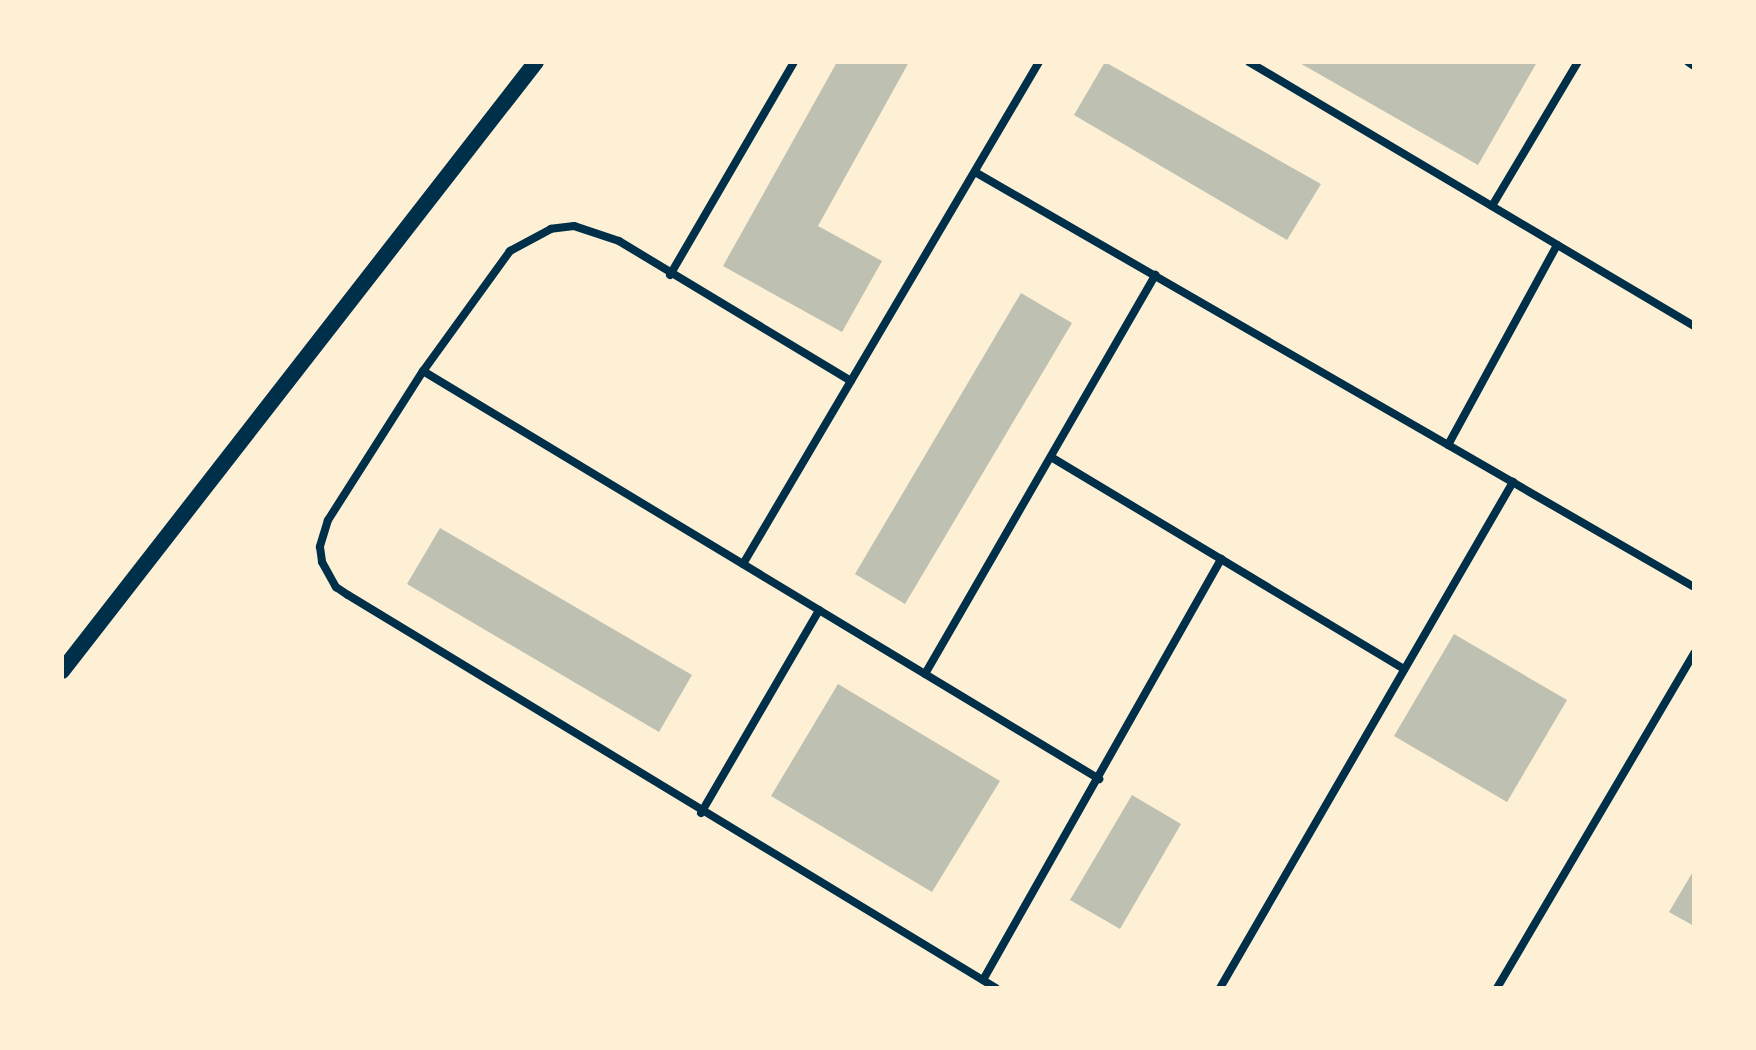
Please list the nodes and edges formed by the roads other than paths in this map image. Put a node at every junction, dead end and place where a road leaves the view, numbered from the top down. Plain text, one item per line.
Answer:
1 (536, 62) edge
2 (794, 62) edge
3 (1039, 62) edge
4 (1249, 62) edge
5 (1578, 62) edge
6 (1688, 62) edge
7 (1694, 66) edge
8 (975, 172) junction
9 (1492, 206) junction
10 (1557, 245) junction
11 (670, 275) junction
12 (1155, 275) junction
13 (1694, 326) edge
14 (423, 371) junction
15 (851, 381) junction
16 (1448, 445) junction
17 (1051, 457) junction
18 (1513, 482) junction
19 (1221, 559) junction
20 (743, 564) junction
21 (1694, 587) edge
22 (819, 610) junction
23 (1694, 653) edge
24 (1404, 669) junction
25 (62, 671) edge
26 (925, 674) junction
27 (1099, 779) junction
28 (701, 813) junction
29 (983, 980) junction
30 (996, 988) edge
31 (1220, 988) edge
32 (1497, 988) edge

1 - 25 main road
2 - 11 street
3 - 8 street
4 - 9 street
5 - 9 street
6 - 7 street
8 - 12 street
8 - 15 street
9 - 10 street
10 - 13 street
10 - 16 street
11 - 14 street
11 - 15 street
12 - 16 street
12 - 17 street
14 - 20 street
14 - 28 street
15 - 20 street
16 - 18 street
17 - 19 street
17 - 26 street
18 - 21 street
18 - 24 street
19 - 24 street
19 - 27 street
20 - 22 street
22 - 26 street
22 - 28 street
23 - 32 street
24 - 31 street
26 - 27 street
27 - 29 street
28 - 29 street
29 - 30 street

